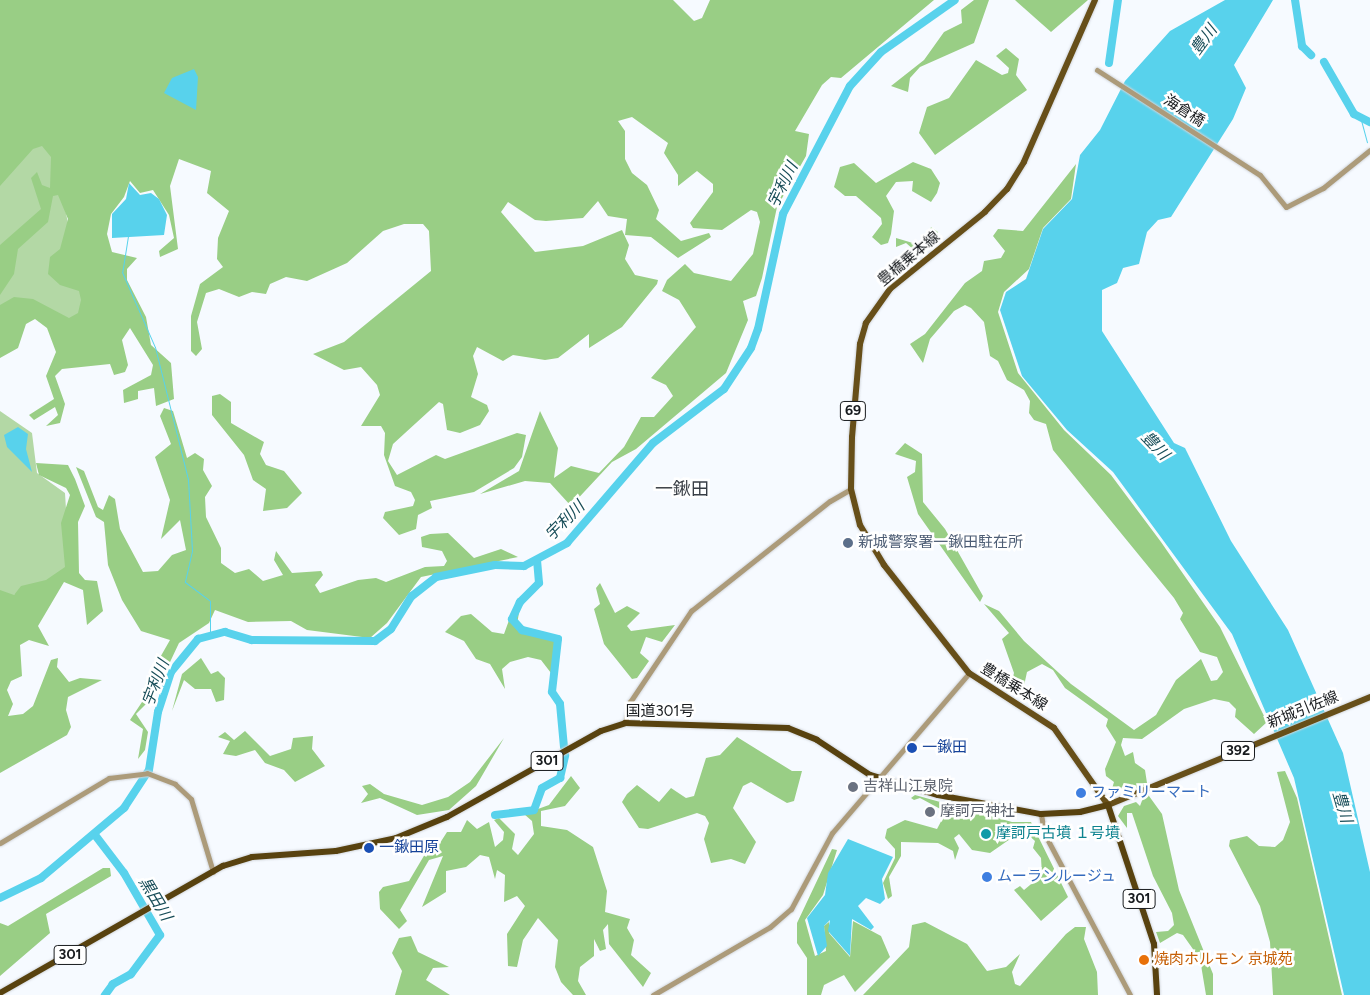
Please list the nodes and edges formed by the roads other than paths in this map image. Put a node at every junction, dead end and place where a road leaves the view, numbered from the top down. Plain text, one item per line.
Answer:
1 (1095, 0) edge
2 (1097, 70) dead end
3 (1370, 150) edge
4 (851, 489) junction
5 (969, 673) junction
6 (1370, 697) edge
7 (625, 723) junction
8 (880, 779) junction
9 (1108, 805) junction
10 (1041, 814) junction
11 (0, 843) edge
12 (213, 872) junction
13 (0, 993) edge
14 (653, 995) edge
15 (1130, 995) edge
16 (1157, 995) edge

1 - 4 main road, 豊橋乗本線 / 69
2 - 3 street, 海倉橋
4 - 5 main road, 豊橋乗本線 / 69
4 - 7 street
5 - 8 street
5 - 9 main road, 豊橋乗本線 / 69
6 - 9 main road, 新城引佐線 / 392
7 - 8 highway, 国道301号 / 301
7 - 12 highway, 国道301号 / 301
8 - 10 highway, 国道301号 / 301
8 - 14 street
9 - 10 highway, 国道301号 / 301
9 - 16 highway, 301
10 - 15 street
11 - 12 street
12 - 13 highway, 国道301号 / 301

